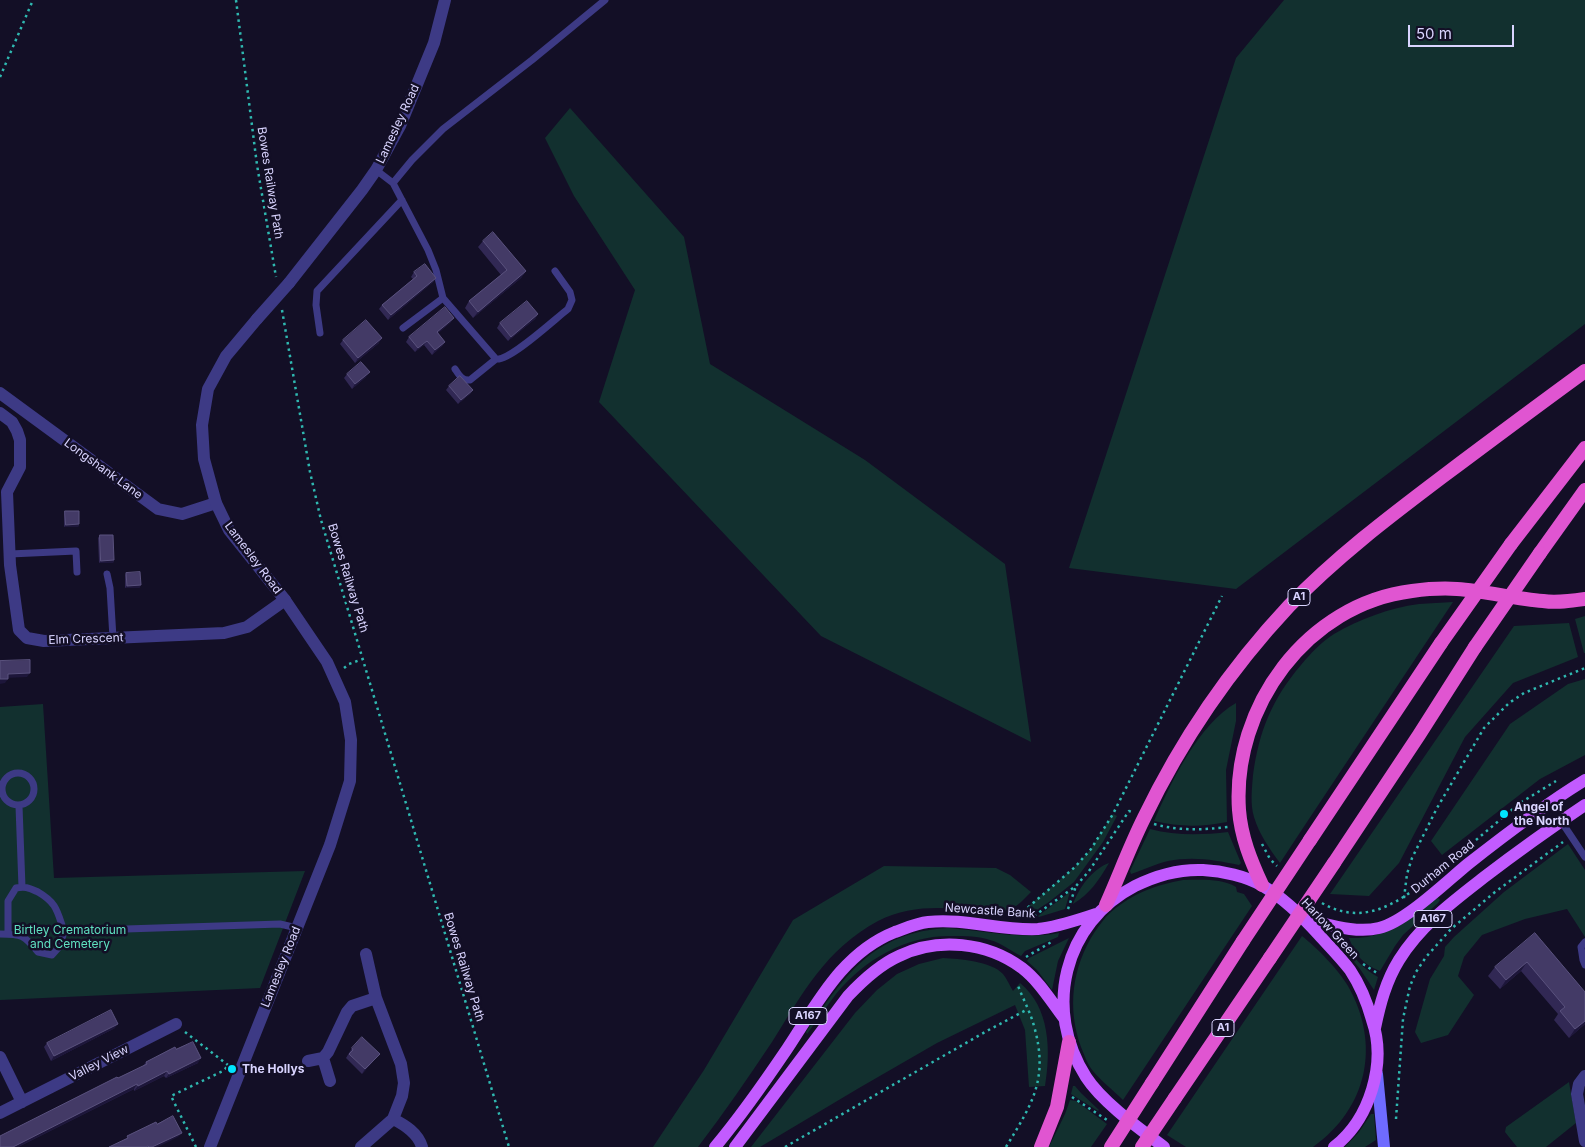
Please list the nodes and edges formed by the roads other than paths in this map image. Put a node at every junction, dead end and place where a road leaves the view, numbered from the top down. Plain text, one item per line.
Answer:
1 (444, 0) edge
2 (606, 0) edge
3 (376, 170) junction
4 (393, 183) junction
5 (402, 200) junction
6 (556, 271) dead end
7 (443, 298) junction
8 (404, 328) dead end
9 (320, 333) dead end
10 (496, 360) junction
11 (455, 369) dead end
12 (1585, 370) edge
13 (0, 393) edge
14 (0, 414) edge
15 (1585, 448) edge
16 (1585, 490) edge
17 (216, 503) junction
18 (10, 554) junction
19 (77, 572) dead end
20 (107, 574) dead end
21 (14, 584) junction
22 (0, 585) edge
23 (285, 600) junction
24 (1585, 600) edge
25 (113, 638) junction
26 (1585, 780) edge
27 (1, 790) edge
28 (1585, 805) edge
29 (19, 806) junction
30 (1560, 821) junction
31 (1585, 857) edge
32 (22, 886) junction
33 (1262, 886) junction
34 (1101, 910) junction
35 (1304, 919) junction
36 (297, 928) junction
37 (64, 931) junction
38 (4, 934) edge
39 (1585, 942) edge
40 (366, 954) dead end
41 (1585, 965) edge
42 (376, 998) junction
43 (1064, 1018) junction
44 (176, 1024) road end
45 (1375, 1028) junction
46 (1069, 1042) junction
47 (0, 1058) edge
48 (323, 1058) junction
49 (308, 1061) dead end
50 (1376, 1071) junction
51 (1585, 1076) edge
52 (330, 1081) dead end
53 (22, 1102) junction
54 (0, 1113) edge
55 (393, 1119) junction
56 (1585, 1141) edge
57 (210, 1147) edge
58 (361, 1147) edge
59 (422, 1147) edge
60 (715, 1147) edge
61 (736, 1147) edge
62 (1040, 1147) edge
63 (1111, 1147) edge
64 (1142, 1147) edge
65 (1164, 1147) edge
66 (1334, 1147) edge
67 (1384, 1147) edge

1 - 3 street, Lamesley Road
2 - 4 lane
3 - 4 lane
3 - 17 street, Lamesley Road, bridge
4 - 5 lane
5 - 7 lane
5 - 9 lane
6 - 10 lane
7 - 8 lane
7 - 10 lane
10 - 11 lane
12 - 34 highway, A1
13 - 17 street, Longshank Lane
14 - 18 street, Elm Crescent
15 - 63 highway, A1, bridge
16 - 64 highway, A1, bridge
17 - 23 street, Lamesley Road
18 - 19 lane
18 - 21 street, Elm Crescent
20 - 25 lane
21 - 22 street
21 - 25 street, Elm Crescent
23 - 25 street, Elm Crescent
23 - 36 street, Lamesley Road
24 - 33 highway
26 - 35 main road, Durham Road / A167
27 - 29 lane
27 - 29 lane
28 - 30 main road, A167
29 - 32 lane
30 - 31 lane
30 - 45 main road, A167
32 - 37 lane
32 - 38 lane
33 - 34 main road, Harlow Green / A167
33 - 35 main road, Harlow Green / A167
34 - 43 main road, Harlow Green / A167
34 - 60 main road, Newcastle Bank / A167
35 - 45 main road, Harlow Green / A167
36 - 37 lane
36 - 57 street, Lamesley Road
37 - 38 lane
39 - 41 lane
40 - 42 street
42 - 48 street
42 - 55 street
43 - 46 main road, Harlow Green / A167
43 - 61 main road, A167
44 - 53 street, Valley View
45 - 50 main road, Harlow Green / A167
46 - 62 highway
46 - 65 main road, Harlow Green / A167
47 - 53 street
48 - 49 street
48 - 52 street
50 - 66 main road, Harlow Green / A167
50 - 67 main road
51 - 56 street
53 - 54 street, Valley View
55 - 58 street
55 - 59 street

